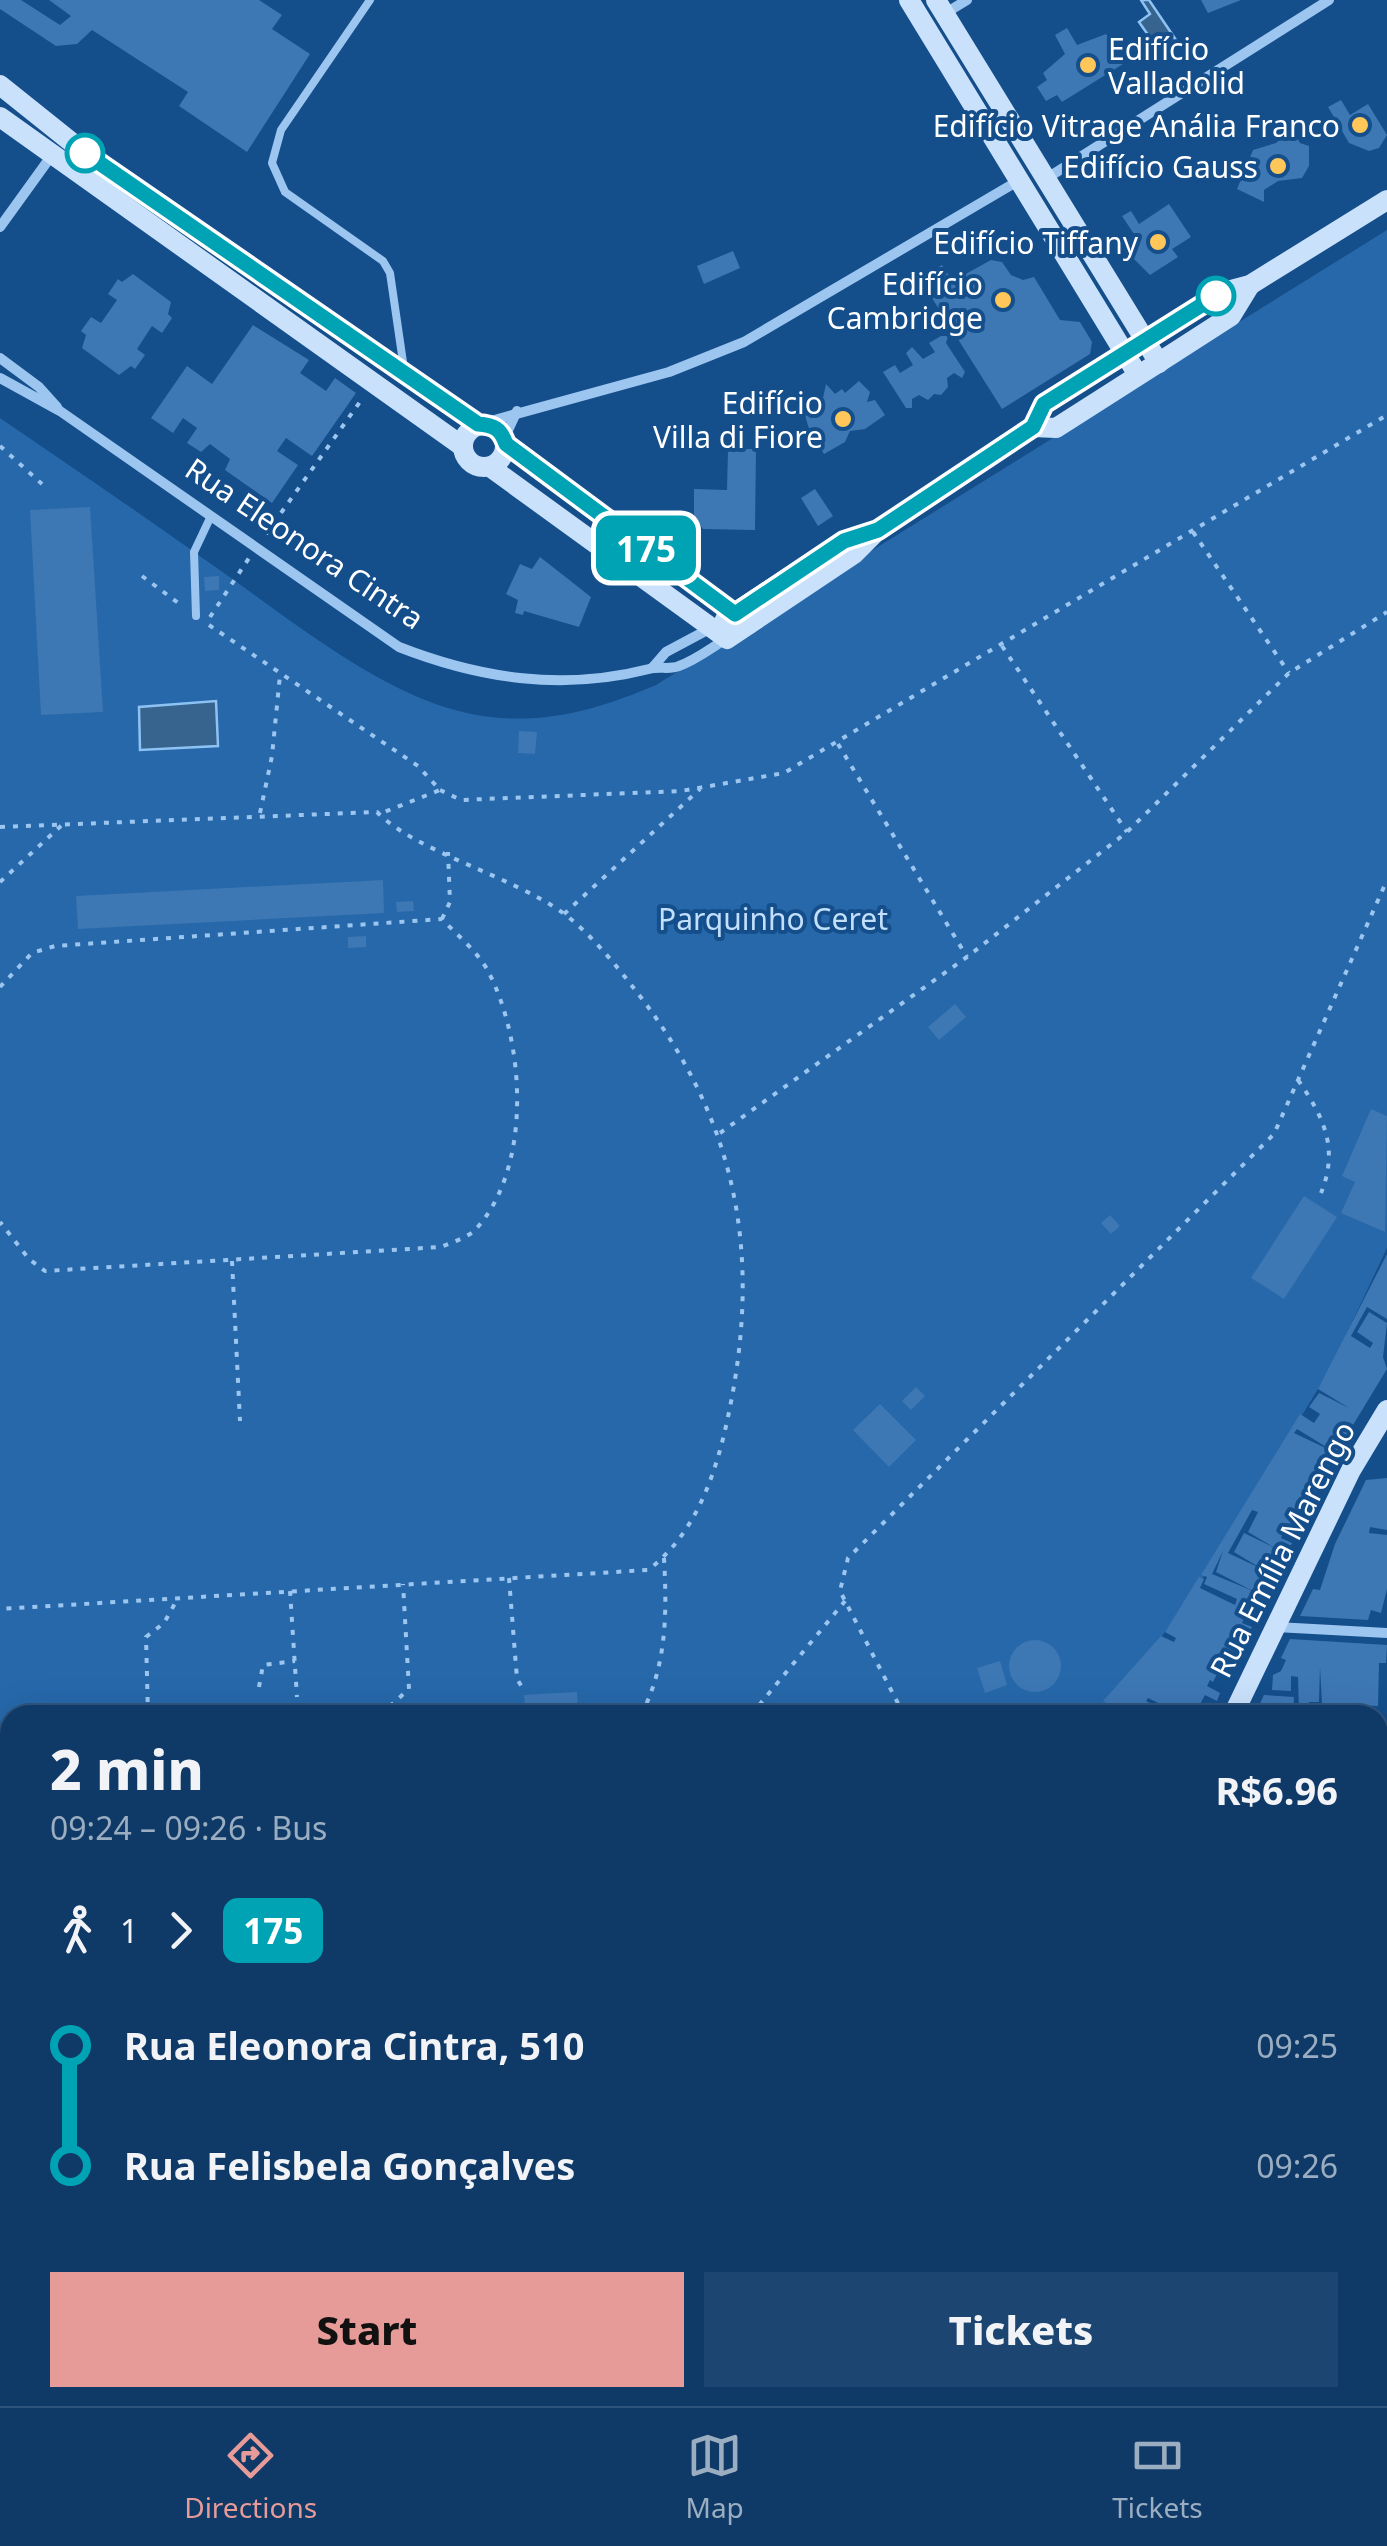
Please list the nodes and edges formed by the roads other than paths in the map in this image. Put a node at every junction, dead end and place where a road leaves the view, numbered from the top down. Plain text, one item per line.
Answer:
1 (370, 0) edge
2 (909, 0) edge
3 (968, 0) edge
4 (1329, 0) edge
5 (940, 7) edge
6 (0, 86) edge
7 (0, 117) edge
8 (52, 154) junction
9 (1043, 180) junction
10 (1018, 181) junction
11 (1387, 200) edge
12 (0, 227) edge
13 (1250, 286) junction
14 (1144, 340) junction
15 (1124, 353) junction
16 (0, 358) edge
17 (1159, 362) junction
18 (404, 373) junction
19 (1138, 376) junction
20 (0, 378) edge
21 (518, 410) junction
22 (60, 411) junction
23 (480, 424) junction
24 (1033, 427) junction
25 (505, 441) junction
26 (462, 446) junction
27 (490, 467) junction
28 (212, 516) junction
29 (196, 616) road end
30 (742, 619) junction
31 (719, 634) junction
32 (653, 667) junction
33 (1387, 1410) edge
34 (1364, 1449) junction
35 (1387, 1453) edge
36 (1275, 1627) junction
37 (1387, 1633) edge
38 (1238, 1705) edge

1 - 18 lane
2 - 10 street
3 - 5 street
4 - 9 street
5 - 9 street
6 - 18 street
7 - 8 street
8 - 12 street
8 - 26 street
9 - 14 street
10 - 15 street
10 - 21 street
11 - 13 street, Rua Eleonora Cintra
13 - 14 street, Rua Eleonora Cintra
13 - 17 street, Rua Eleonora Cintra
14 - 15 street, Rua Eleonora Cintra
14 - 17 street
15 - 19 street
15 - 24 street, Rua Eleonora Cintra
16 - 22 street, Rua Eleonora Cintra
17 - 19 street, Rua Eleonora Cintra
18 - 23 street
19 - 24 street, Rua Eleonora Cintra
20 - 22 street, Rua Eleonora Cintra
21 - 23 street
21 - 25 street
22 - 28 street, Rua Eleonora Cintra
23 - 25 street
23 - 26 street
24 - 30 street, Rua Eleonora Cintra
25 - 27 street
25 - 30 street
26 - 27 street
27 - 31 street
28 - 29 lane
28 - 32 street, Rua Eleonora Cintra
30 - 31 street, Rua Eleonora Cintra
31 - 32 street, Rua Eleonora Cintra
31 - 32 street, Rua Eleonora Cintra
33 - 34 street, Rua Emília Marengo
34 - 35 street
34 - 36 street, Rua Emília Marengo
36 - 37 street
36 - 38 street, Rua Emília Marengo

